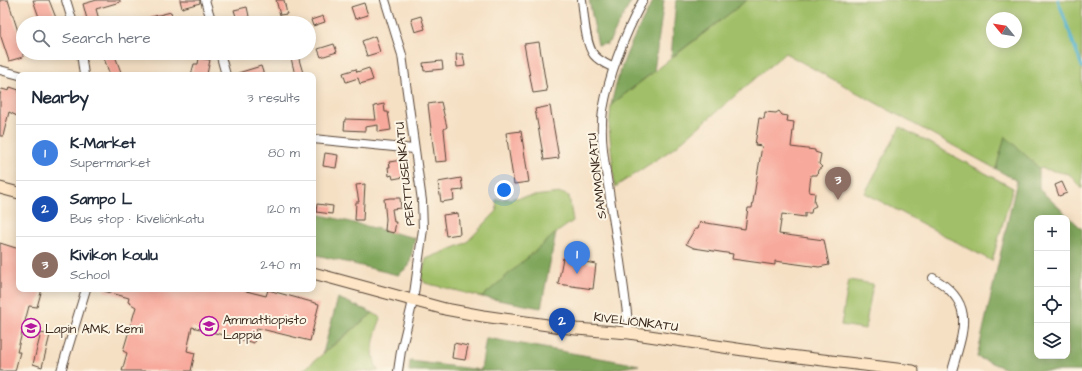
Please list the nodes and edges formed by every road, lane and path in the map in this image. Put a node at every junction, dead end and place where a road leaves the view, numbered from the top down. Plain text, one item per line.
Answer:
1 (66, 0) edge
2 (206, 0) edge
3 (386, 0) edge
4 (582, 0) edge
5 (643, 0) edge
6 (71, 16) edge
7 (210, 16) edge
8 (82, 60) edge
9 (222, 60) edge
10 (612, 67) junction
11 (0, 70) edge
12 (84, 72) edge
13 (225, 72) edge
14 (16, 74) edge
15 (316, 140) edge
16 (414, 148) junction
17 (0, 188) edge
18 (16, 192) edge
19 (316, 274) edge
20 (933, 278) dead end
21 (85, 292) edge
22 (413, 301) junction
23 (629, 333) junction
24 (61, 371) edge
25 (398, 371) edge
26 (913, 371) edge
27 (952, 371) edge

1 - 6 street
2 - 7 street
3 - 16 street, PERTTUSENKATU
4 - 10 street
5 - 10 street, SAMMONKATU
8 - 12 street
9 - 13 street
10 - 23 street, SAMMONKATU
11 - 14 street
15 - 16 street
16 - 22 street, PERTTUSENKATU
17 - 18 main road
19 - 22 main road, KIVELIÖNKATU
20 - 27 street
21 - 24 street
22 - 23 main road, KIVELIÖNKATU
22 - 25 street, PERTTUSENKATU
23 - 26 main road, KIVELIÖNKATU

